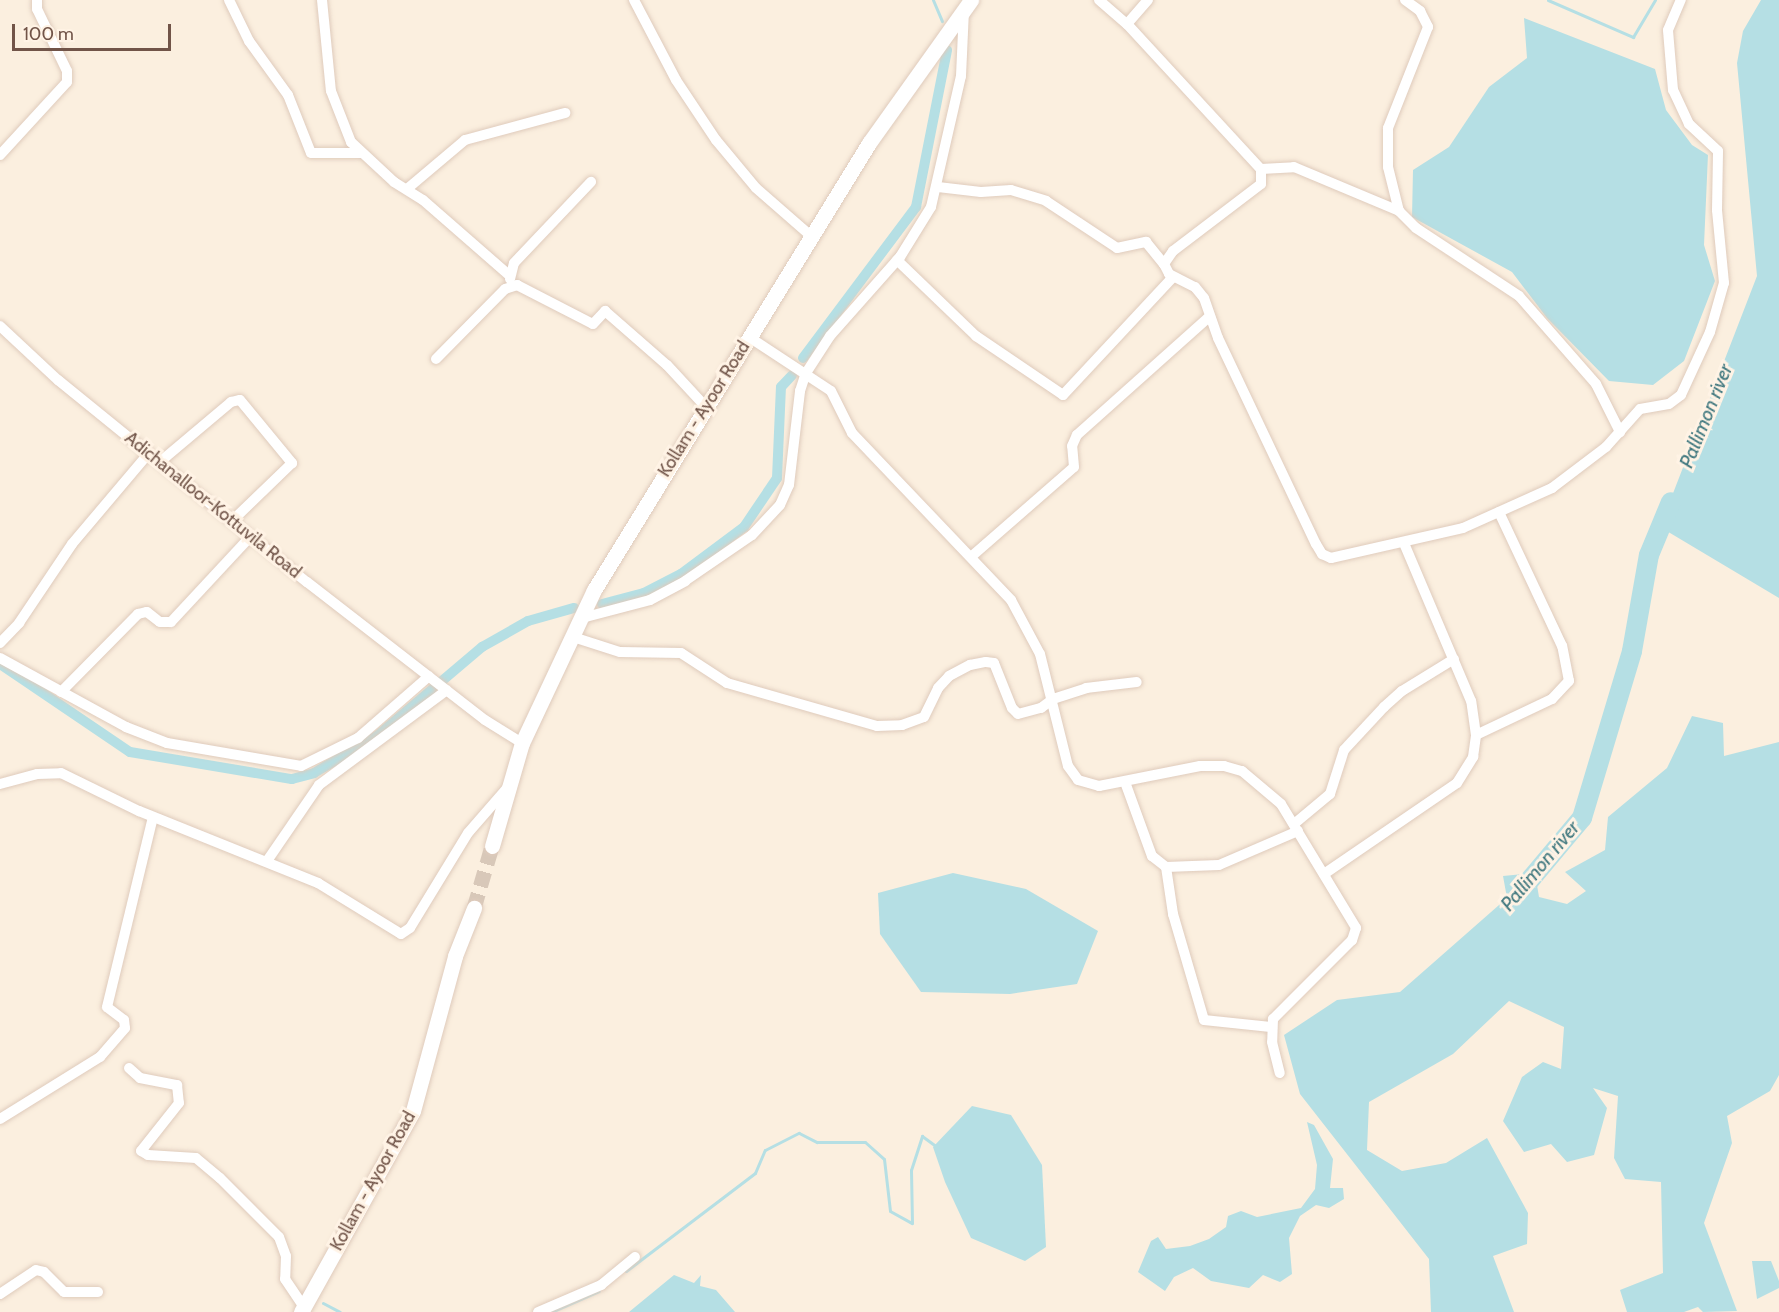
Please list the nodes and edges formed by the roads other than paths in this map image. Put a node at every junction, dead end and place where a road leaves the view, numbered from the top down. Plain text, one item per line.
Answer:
1 (37, 0) edge
2 (229, 0) edge
3 (322, 0) edge
4 (634, 0) edge
5 (1099, 0) edge
6 (1148, 0) edge
7 (1405, 0) edge
8 (1681, 0) edge
9 (968, 5) edge
10 (1127, 24) junction
11 (566, 113) dead end
12 (361, 153) junction
13 (0, 155) edge
14 (1261, 169) junction
15 (591, 182) dead end
16 (938, 187) junction
17 (407, 189) junction
18 (1399, 212) junction
19 (811, 236) junction
20 (897, 260) junction
21 (1164, 264) junction
22 (1173, 277) junction
23 (510, 280) junction
24 (1210, 316) junction
25 (0, 326) edge
26 (749, 337) junction
27 (436, 359) dead end
28 (806, 373) junction
29 (705, 406) junction
30 (1620, 432) junction
31 (149, 453) junction
32 (161, 461) junction
33 (1498, 512) junction
34 (232, 521) junction
35 (250, 536) junction
36 (1404, 543) junction
37 (972, 556) junction
38 (582, 618) junction
39 (573, 637) junction
40 (0, 643) edge
41 (0, 658) edge
42 (1454, 659) junction
43 (431, 677) junction
44 (1137, 682) dead end
45 (445, 689) junction
46 (61, 692) junction
47 (1053, 699) junction
48 (1476, 735) junction
49 (522, 744) junction
50 (1, 782) edge
51 (1125, 782) junction
52 (510, 784) junction
53 (153, 817) junction
54 (1296, 827) junction
55 (492, 846) tunnel mouth
56 (267, 861) junction
57 (1166, 867) junction
58 (1324, 874) junction
59 (474, 908) tunnel mouth
60 (1271, 1027) junction
61 (129, 1068) dead end
62 (1280, 1073) dead end
63 (0, 1119) edge
64 (635, 1257) dead end
65 (98, 1292) dead end
66 (0, 1294) edge
67 (304, 1311) edge
68 (538, 1312) edge

1 - 13 street
2 - 12 street
3 - 12 street
4 - 19 street
5 - 10 street
6 - 10 street
7 - 18 street
8 - 30 street
9 - 16 street
9 - 19 main road, Kollam - Ayoor Road
10 - 14 street
11 - 17 street
12 - 17 street
14 - 18 street
14 - 21 street
15 - 23 street
16 - 20 street
16 - 21 street
17 - 23 street
18 - 30 street
19 - 26 main road, Kollam - Ayoor Road
20 - 22 street
20 - 28 street
21 - 22 street
22 - 24 street
23 - 27 street
23 - 29 street
24 - 36 street
24 - 37 street
25 - 31 street, Adichanalloor-Kottuvila Road
26 - 28 street
26 - 29 main road, Kollam - Ayoor Road
28 - 37 street
28 - 38 street
29 - 38 main road, Kollam - Ayoor Road
30 - 33 street
31 - 32 street, Adichanalloor-Kottuvila Road
31 - 40 street
32 - 34 street, Adichanalloor-Kottuvila Road
32 - 34 street
33 - 36 street
33 - 48 street
34 - 35 street, Adichanalloor-Kottuvila Road
35 - 43 street, Adichanalloor-Kottuvila Road
35 - 46 street
36 - 42 street
37 - 47 street
38 - 39 main road, Kollam - Ayoor Road
39 - 47 street
39 - 49 main road, Kollam - Ayoor Road
41 - 46 street
42 - 48 street
42 - 54 street
43 - 45 street, Adichanalloor-Kottuvila Road
43 - 46 street
44 - 47 street
45 - 49 street, Adichanalloor-Kottuvila Road
45 - 56 street
47 - 51 street
48 - 58 street
49 - 52 main road, Kollam - Ayoor Road
50 - 53 street
51 - 54 street
51 - 57 street
52 - 55 main road, Kollam - Ayoor Road
52 - 56 street
53 - 56 street
53 - 63 street
54 - 57 street
54 - 58 street
57 - 60 street
58 - 60 street
59 - 67 main road, Kollam - Ayoor Road
60 - 62 street
61 - 67 street
64 - 68 street
65 - 66 street

